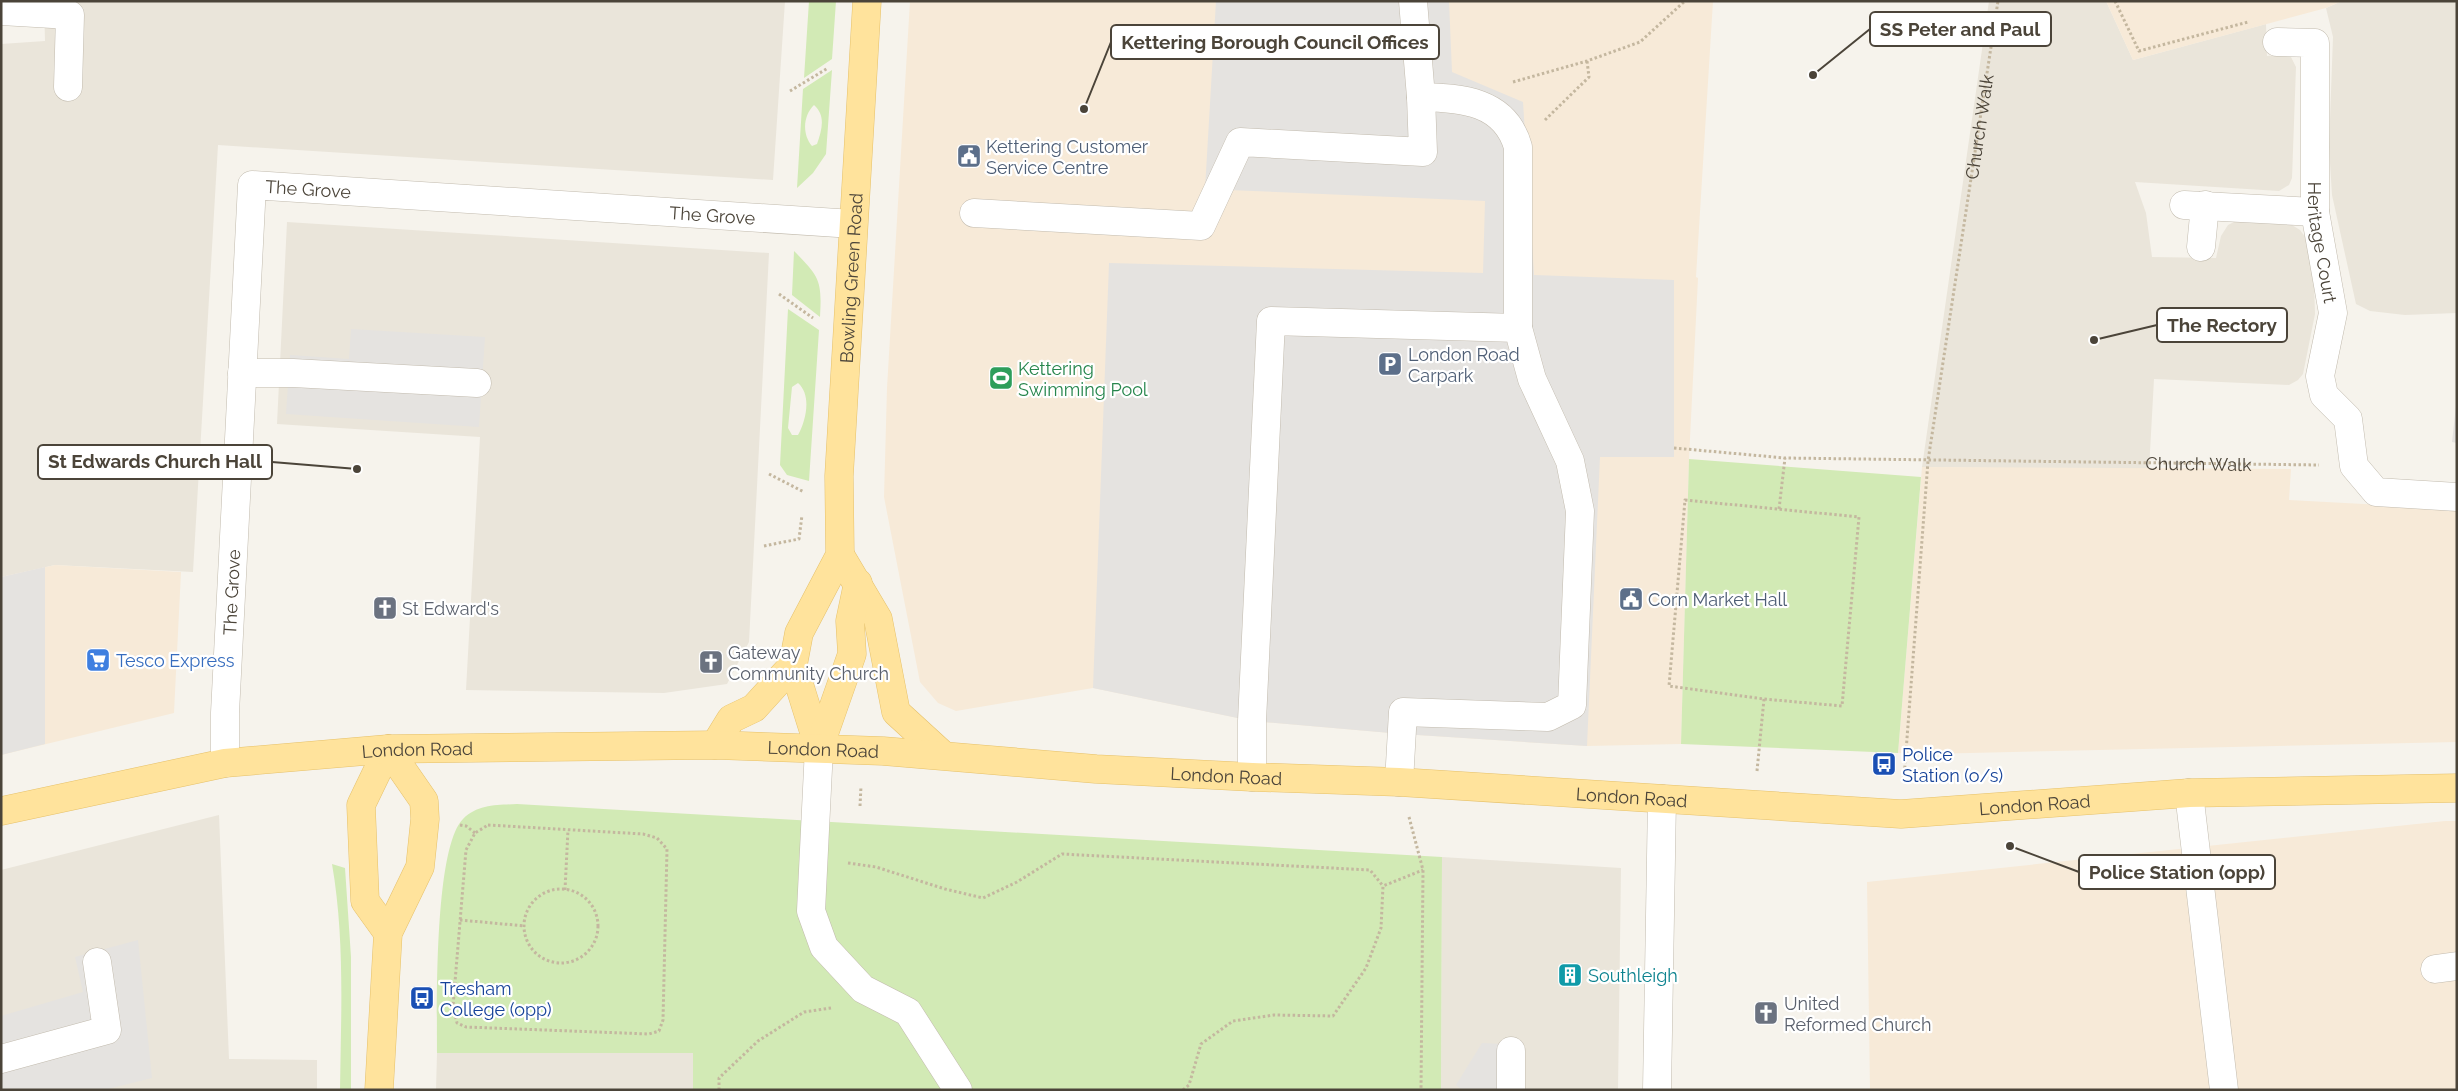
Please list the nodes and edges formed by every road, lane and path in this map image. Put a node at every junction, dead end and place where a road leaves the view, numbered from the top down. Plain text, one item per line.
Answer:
1 (866, 1) edge
2 (1414, 1) edge
3 (1685, 1) edge
4 (1998, 1) edge
5 (2115, 1) edge
6 (1, 11) edge
7 (2282, 42) joint
8 (1587, 61) junction
9 (833, 65) dead end
10 (1506, 84) dead end
11 (68, 87) dead end
12 (790, 91) dead end
13 (1421, 97) junction
14 (1540, 126) dead end
15 (2316, 212) junction
16 (974, 213) dead end
17 (853, 224) junction
18 (2201, 247) dead end
19 (780, 294) dead end
20 (820, 324) dead end
21 (1518, 328) junction
22 (242, 373) junction
23 (477, 383) dead end
24 (1674, 448) dead end
25 (1785, 458) junction
26 (1928, 460) junction
27 (2354, 466) junction
28 (769, 474) dead end
29 (2457, 497) edge
30 (803, 501) dead end
31 (1780, 509) junction
32 (802, 510) dead end
33 (764, 546) dead end
34 (840, 555) junction
35 (858, 583) junction
36 (793, 665) junction
37 (1764, 699) junction
38 (715, 745) junction
39 (819, 748) junction
40 (388, 749) junction
41 (943, 755) junction
42 (1758, 761) dead end
43 (225, 763) junction
44 (1905, 768) dead end
45 (1252, 778) junction
46 (1399, 782) junction
47 (861, 786) dead end
48 (2457, 788) edge
49 (2189, 794) junction
50 (1662, 799) junction
51 (860, 806) dead end
52 (1, 811) edge
53 (459, 824) dead end
54 (568, 830) junction
55 (475, 833) junction
56 (814, 861) junction
57 (1423, 870) junction
58 (1383, 886) junction
59 (565, 890) junction
60 (460, 920) junction
61 (525, 926) junction
62 (388, 932) junction
63 (98, 962) dead end
64 (863, 989) junction
65 (1511, 1051) dead end
66 (1, 1059) edge
67 (379, 1090) edge
68 (719, 1090) edge
69 (958, 1090) edge
70 (1183, 1090) edge
71 (1420, 1090) edge
72 (1510, 1090) edge
73 (1658, 1090) edge
74 (2224, 1090) edge

1 - 17 main road, Bowling Green Road
2 - 13 street
3 - 8 path
4 - 26 path, Church Walk
5 - 7 path
6 - 11 street
7 - 15 street, Heritage Court
8 - 10 path
8 - 14 path
9 - 12 path
13 - 16 street
13 - 21 street
15 - 18 street
15 - 27 street, Heritage Court
17 - 22 street, The Grove
17 - 34 main road, Bowling Green Road
19 - 20 path
21 - 45 street
21 - 46 street
22 - 23 street
22 - 43 street, The Grove
24 - 25 path
25 - 26 path
25 - 31 path
26 - 27 path, Church Walk
26 - 44 path, Church Walk
27 - 29 street
28 - 30 path
31 - 37 path
31 - 37 path
32 - 33 path
34 - 35 main road
34 - 36 main road, Bowling Green Road
35 - 39 main road
35 - 41 main road
36 - 38 main road
36 - 39 main road, Bowling Green Road
37 - 42 path
38 - 39 main road, London Road
38 - 40 main road, London Road
39 - 41 main road, London Road
39 - 56 street
40 - 43 main road, London Road
40 - 62 main road
40 - 62 main road
41 - 45 main road, London Road
43 - 52 main road, London Road
45 - 46 main road, London Road
46 - 50 main road, London Road
46 - 57 path
47 - 51 path
48 - 49 main road, London Road
49 - 50 main road, London Road
49 - 74 street
50 - 73 street
53 - 55 path
54 - 55 path
54 - 59 path
54 - 60 path
55 - 60 path
56 - 58 path
56 - 64 street
57 - 58 path
57 - 71 path
58 - 70 path
59 - 61 path
59 - 61 path
60 - 61 path
62 - 67 main road
63 - 66 street
64 - 68 path
64 - 69 street
65 - 72 street

